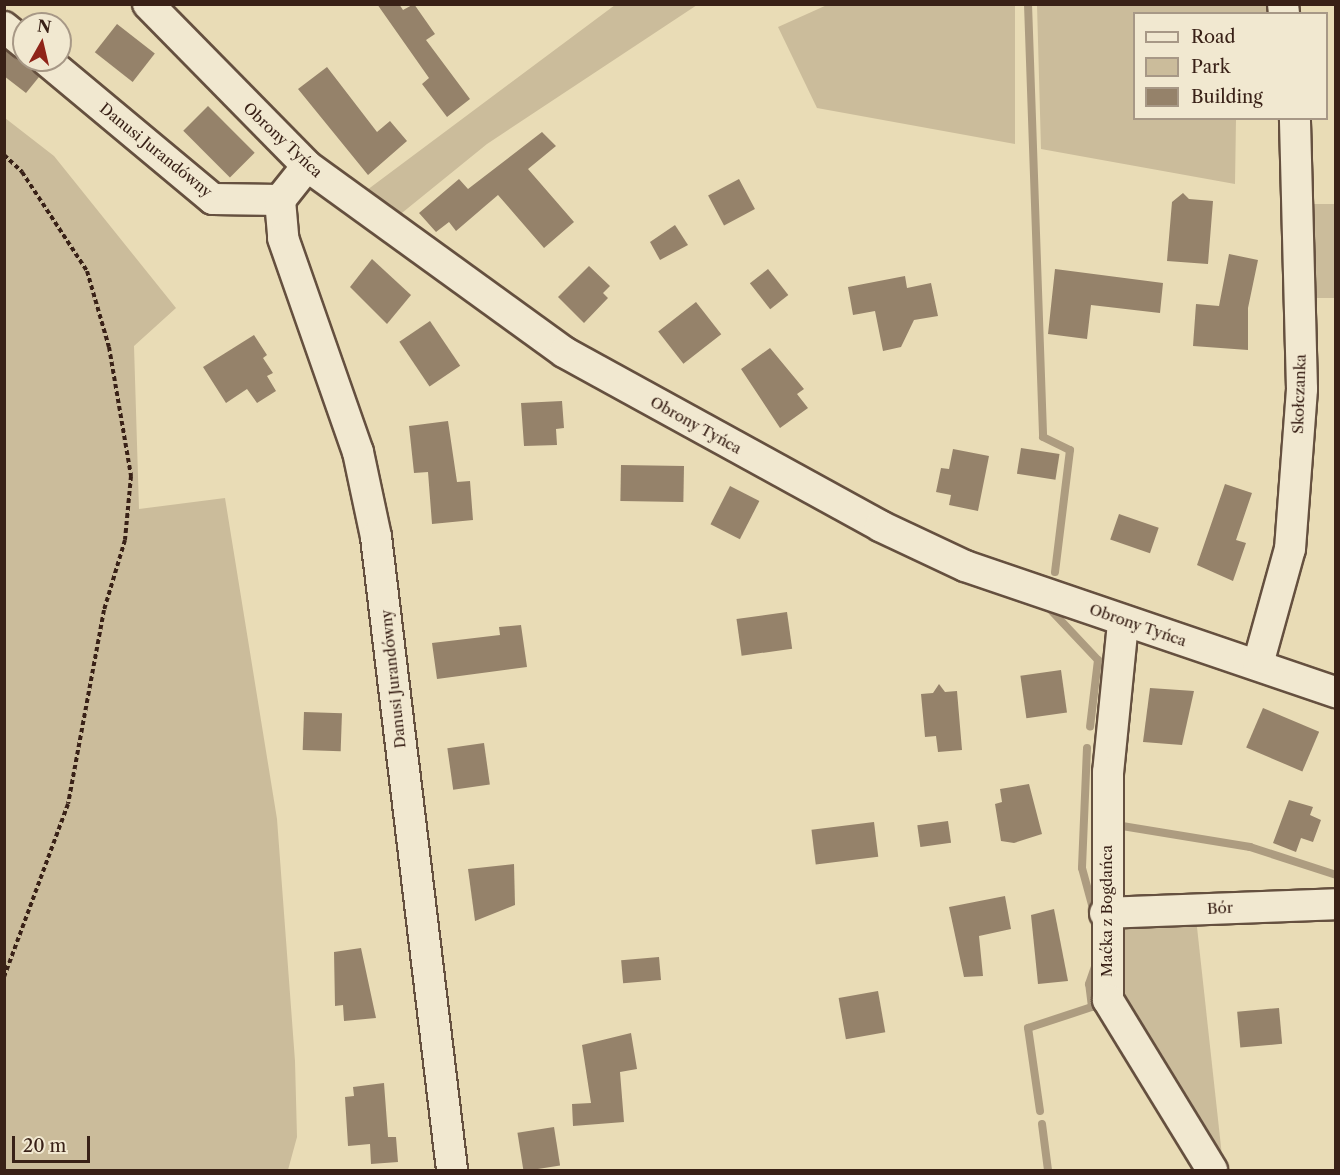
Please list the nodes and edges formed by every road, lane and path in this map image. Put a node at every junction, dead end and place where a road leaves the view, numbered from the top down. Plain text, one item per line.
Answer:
1 (148, 4) edge
2 (60, 72) edge
3 (1295, 120) edge
4 (4, 155) edge
5 (307, 166) junction
6 (280, 200) junction
7 (1122, 623) junction
8 (1258, 664) junction
9 (1335, 692) edge
10 (1335, 904) edge
11 (1105, 914) junction
12 (4, 977) edge
13 (452, 1170) edge
14 (1212, 1170) edge

1 - 5 street, Obrony Tyńca
2 - 6 street, Danusi Jurandówny
3 - 8 street, Skołczanka
4 - 12 path
5 - 6 street
5 - 7 street, Obrony Tyńca
6 - 13 street, Danusi Jurandówny
7 - 8 street, Obrony Tyńca
7 - 11 street, Maćka z Bogdańca
8 - 9 street, Obrony Tyńca
10 - 11 street, Bór
11 - 14 street, Maćka z Bogdańca

